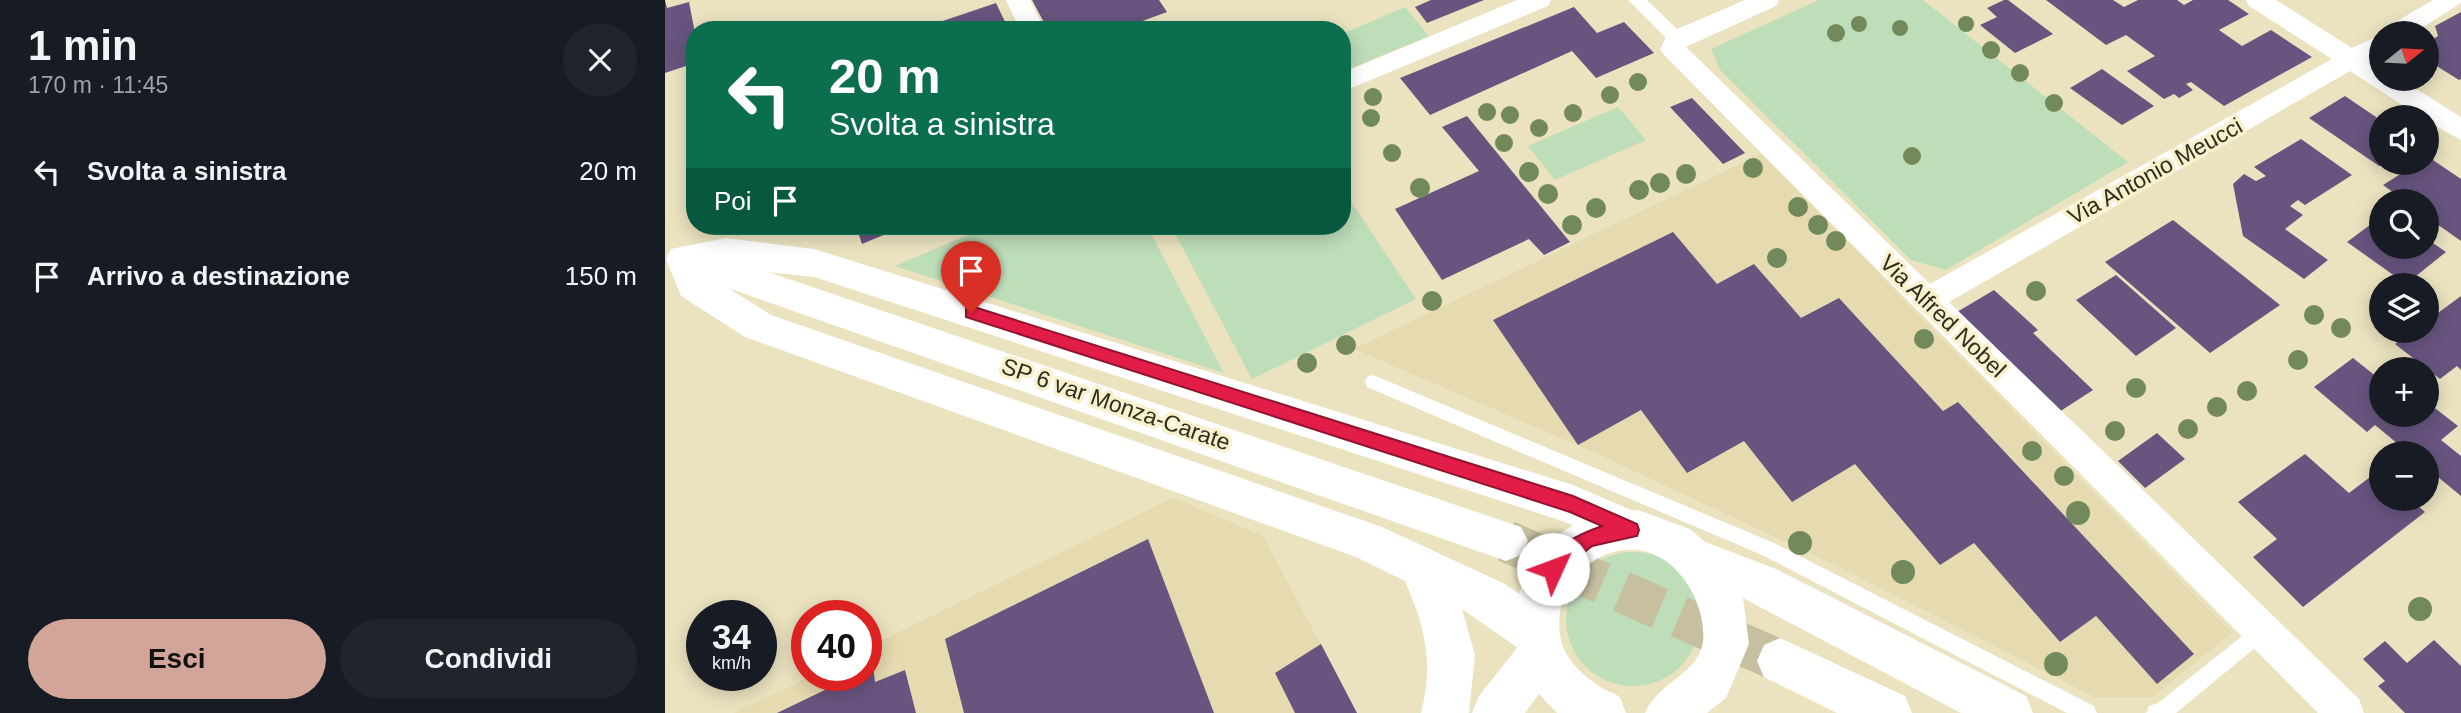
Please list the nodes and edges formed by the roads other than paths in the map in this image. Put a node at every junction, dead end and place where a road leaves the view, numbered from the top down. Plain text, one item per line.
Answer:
1 (1018, 0) edge
2 (1539, 0) edge
3 (1637, 0) edge
4 (1767, 0) edge
5 (2258, 0) edge
6 (2451, 0) edge
7 (1028, 21) edge
8 (2416, 21) edge
9 (1677, 39) junction
10 (2369, 50) edge
11 (2351, 60) junction
12 (1351, 79) edge
13 (2461, 130) edge
14 (684, 259) junction
15 (1927, 300) junction
16 (1373, 382) dead end
17 (1644, 521) junction
18 (1506, 541) tunnel mouth
19 (1698, 560) junction
20 (1422, 570) junction
21 (2260, 631) junction
22 (1539, 644) junction
23 (1780, 661) tunnel mouth
24 (1587, 711) edge
25 (1445, 713) edge
26 (1496, 713) edge
27 (1669, 713) edge
28 (1888, 713) edge
29 (2009, 713) edge
30 (2087, 713) edge
31 (2156, 713) edge
32 (2345, 713) edge

1 - 7 street
2 - 12 street
3 - 9 street, Via Alfred Nobel
4 - 9 street
5 - 11 street
6 - 8 street
9 - 15 street, Via Alfred Nobel
10 - 11 street, Via Antonio Meucci
11 - 13 street
11 - 15 street, Via Antonio Meucci
14 - 17 main road
14 - 18 main road, SP 6 var Monza-Carate
14 - 20 main road
15 - 21 street, Via Alfred Nobel
16 - 17 lane
17 - 19 main road
17 - 22 main road
17 - 30 lane
19 - 27 main road
19 - 29 main road
20 - 22 main road
20 - 25 main road
21 - 31 lane
21 - 32 street, Via Alfred Nobel
22 - 24 main road
22 - 26 main road
23 - 28 main road

